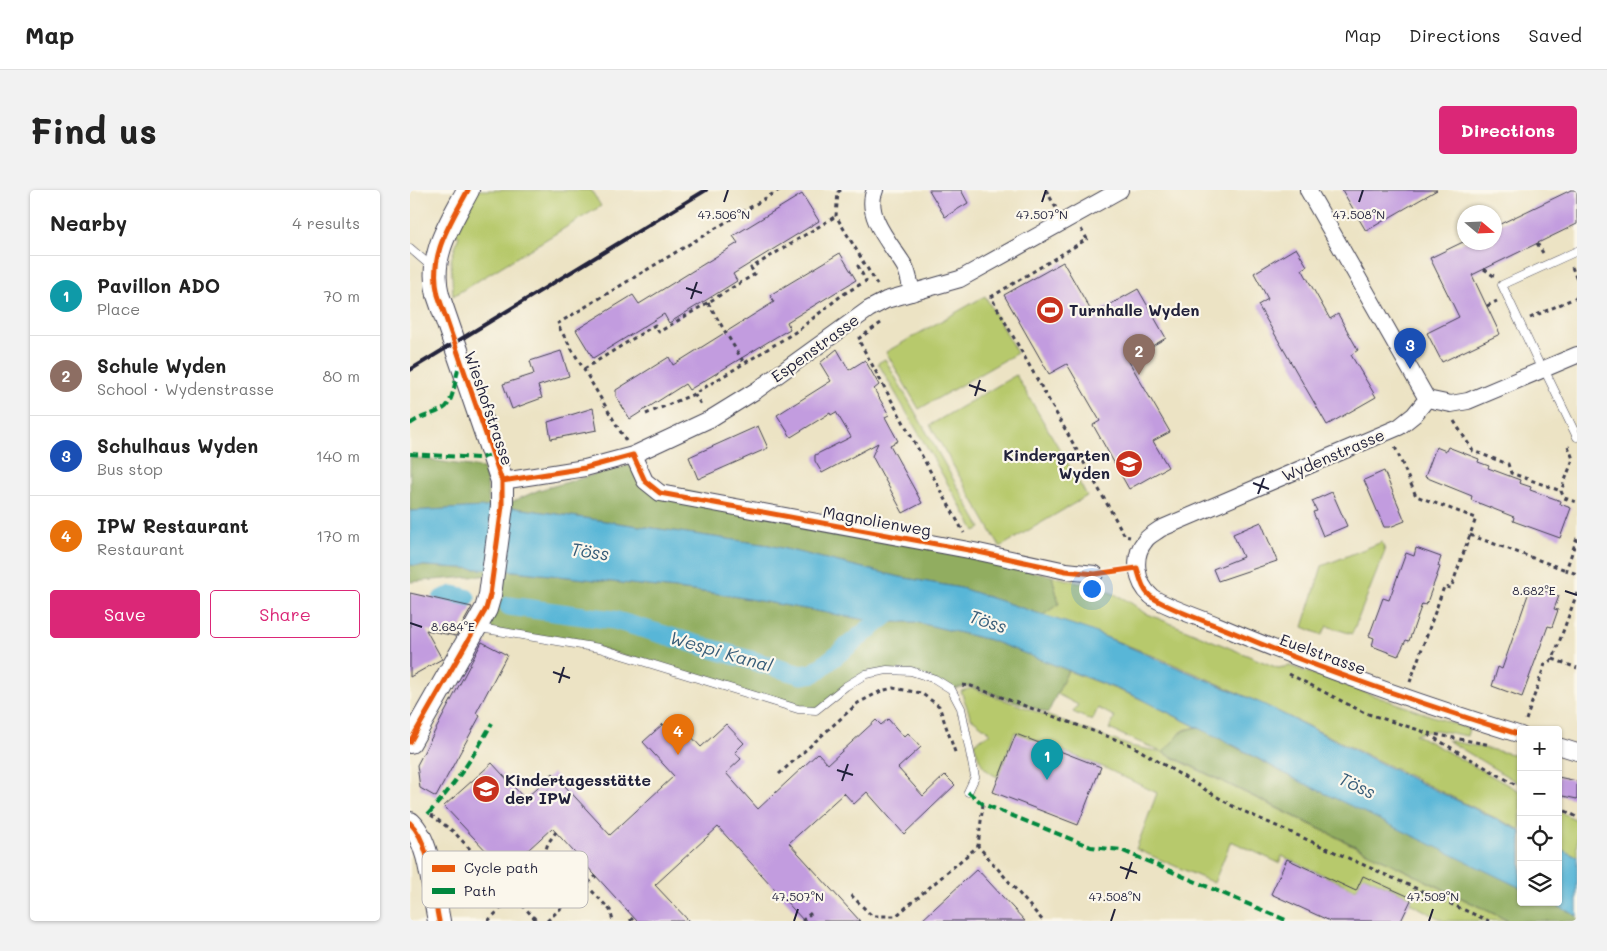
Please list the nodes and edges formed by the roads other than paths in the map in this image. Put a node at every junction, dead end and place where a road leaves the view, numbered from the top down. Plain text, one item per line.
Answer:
1 (468, 190) edge
2 (875, 190) edge
3 (1120, 190) edge
4 (1308, 190) edge
5 (410, 248) edge
6 (1577, 250) edge
7 (434, 269) junction
8 (912, 293) junction
9 (1577, 354) edge
10 (1543, 369) junction
11 (1427, 400) junction
12 (1577, 438) edge
13 (633, 455) junction
14 (502, 481) junction
15 (1137, 568) joint
16 (1095, 574) dead end
17 (477, 625) junction
18 (1517, 734) edge
19 (410, 742) edge
20 (1562, 747) edge
21 (1577, 752) edge
22 (968, 792) road end
23 (419, 818) edge
24 (426, 851) edge
25 (436, 908) edge
26 (438, 921) edge

1 - 7 street, Wieshofstrasse
2 - 8 street
3 - 8 street, Espenstrasse
4 - 11 street
5 - 7 lane
6 - 10 lane
7 - 14 street, Wieshofstrasse
8 - 13 street, Espenstrasse
9 - 10 street
10 - 11 street
10 - 12 lane
11 - 15 street, Wydenstrasse
13 - 14 street, Espenstrasse
13 - 16 street, Magnolienweg
14 - 17 street, Wieshofstrasse
15 - 18 street, Euelstrasse
17 - 19 street, Wieshofstrasse
17 - 22 lane
20 - 21 street
23 - 24 street
25 - 26 street

